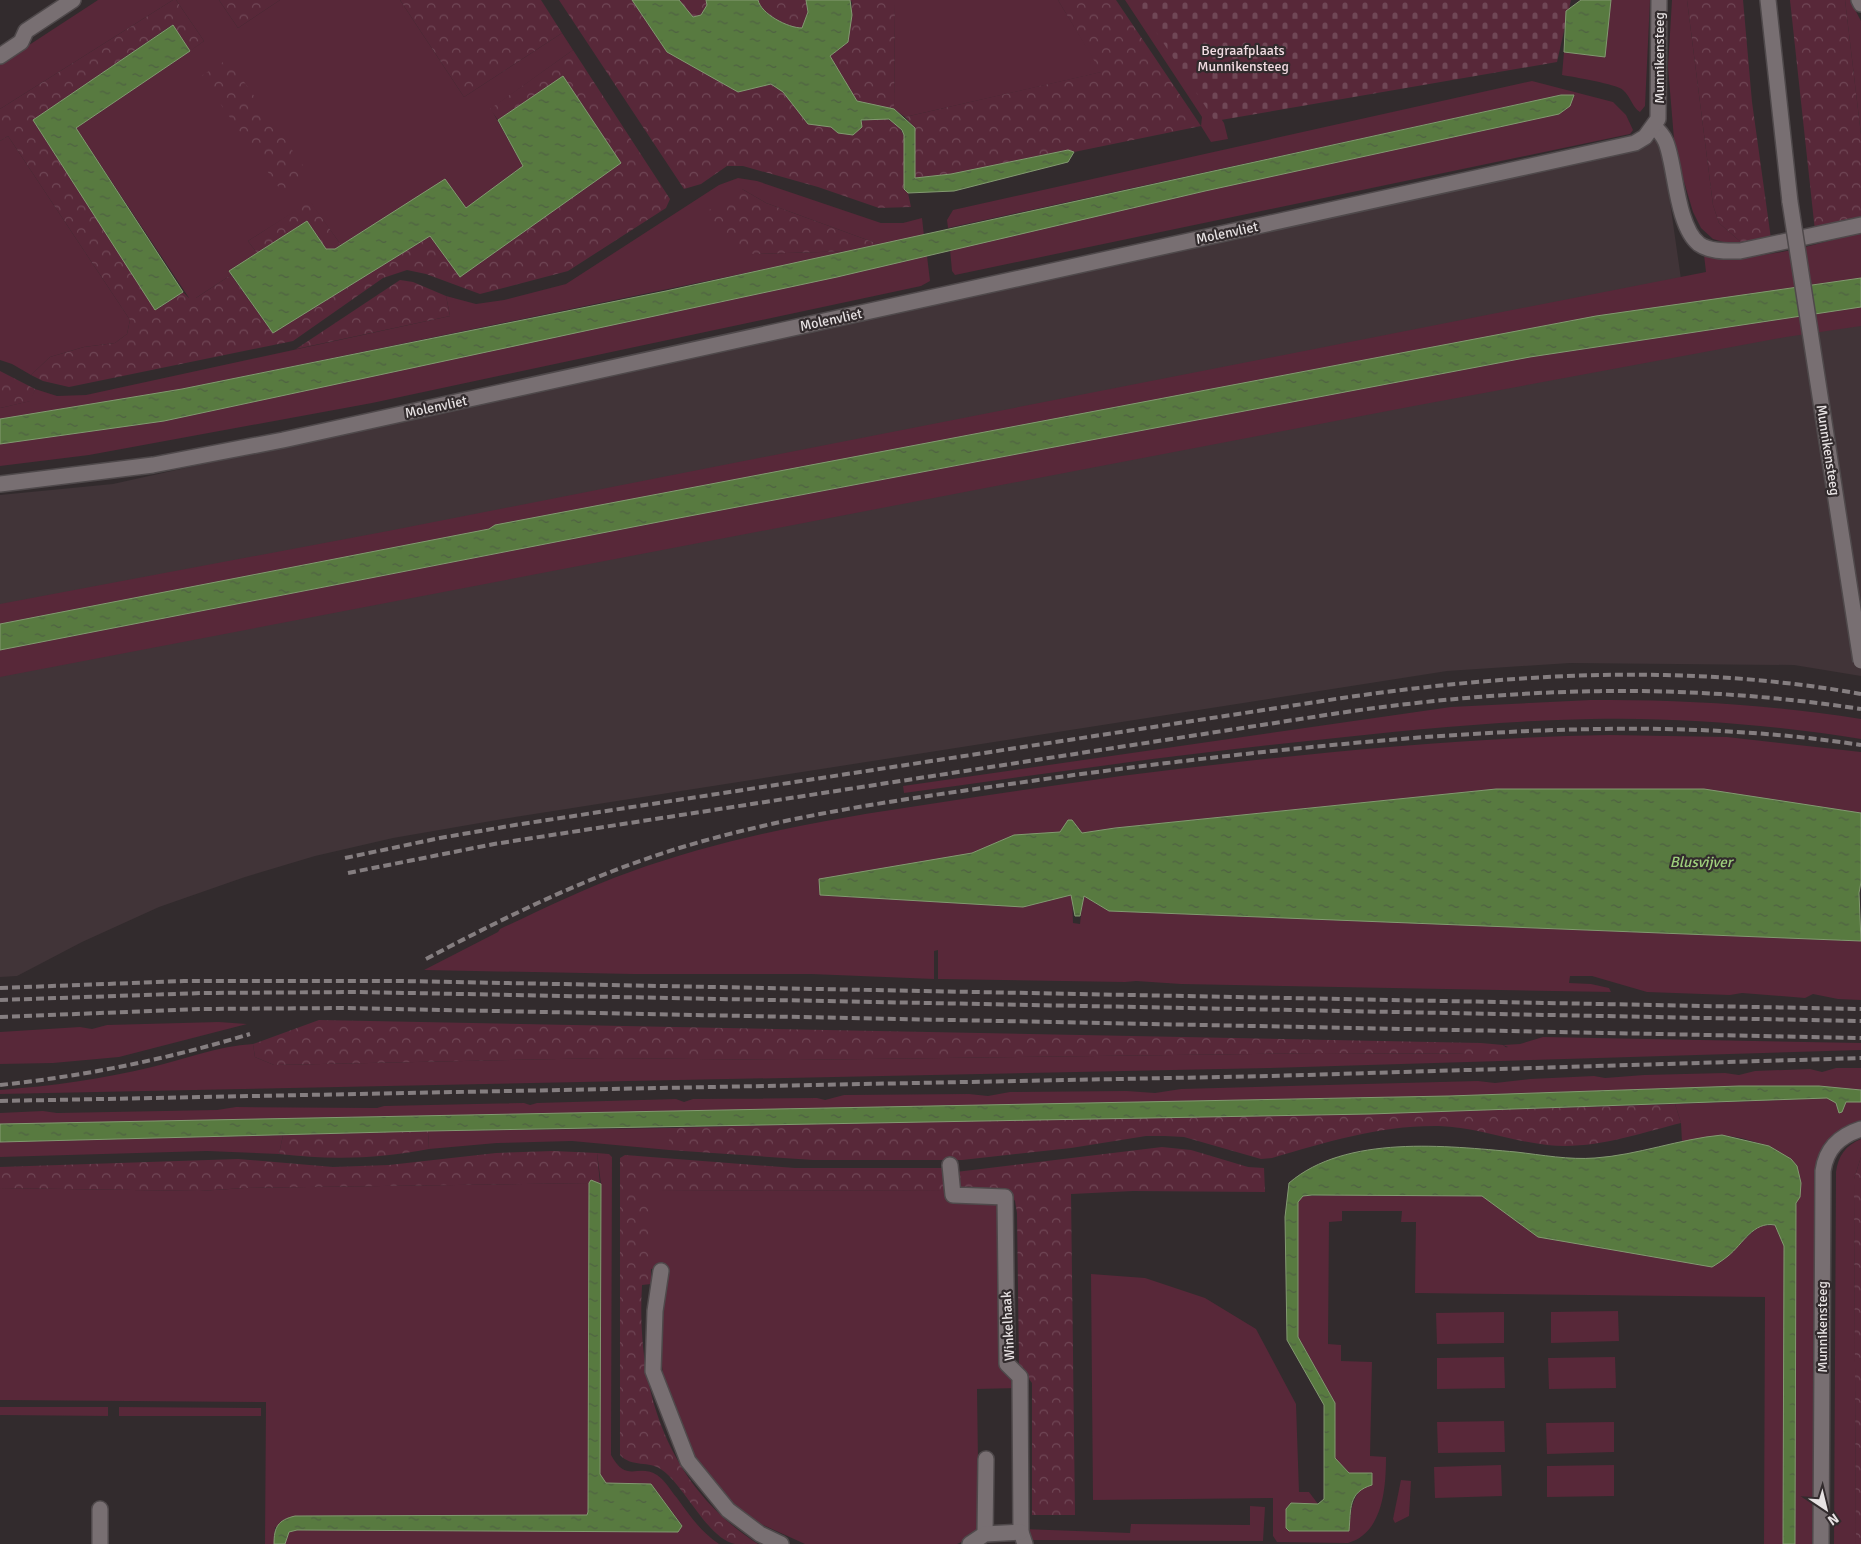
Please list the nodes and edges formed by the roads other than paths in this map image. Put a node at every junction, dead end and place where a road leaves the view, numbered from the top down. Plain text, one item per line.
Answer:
1 (73, 0) edge
2 (1660, 0) edge
3 (1768, 0) edge
4 (1859, 0) edge
5 (1861, 4) edge
6 (0, 56) edge
7 (1654, 127) junction
8 (1861, 225) edge
9 (0, 484) edge
10 (1861, 661) edge
11 (1861, 1129) edge
12 (950, 1165) dead end
13 (661, 1271) dead end
14 (986, 1459) dead end
15 (100, 1509) dead end
16 (985, 1534) junction
17 (1023, 1538) edge
18 (100, 1544) edge
19 (781, 1544) edge
20 (970, 1544) edge
21 (1821, 1544) edge

1 - 6 street
2 - 7 street, Munnikensteeg
3 - 10 street, Munnikensteeg, bridge
4 - 5 street
7 - 8 street
7 - 9 street, Molenvliet
11 - 21 street, Munnikensteeg
12 - 17 street, Winkelhaak
13 - 19 street
14 - 16 street
15 - 18 street
16 - 17 street, Winkelhaak
16 - 20 street

